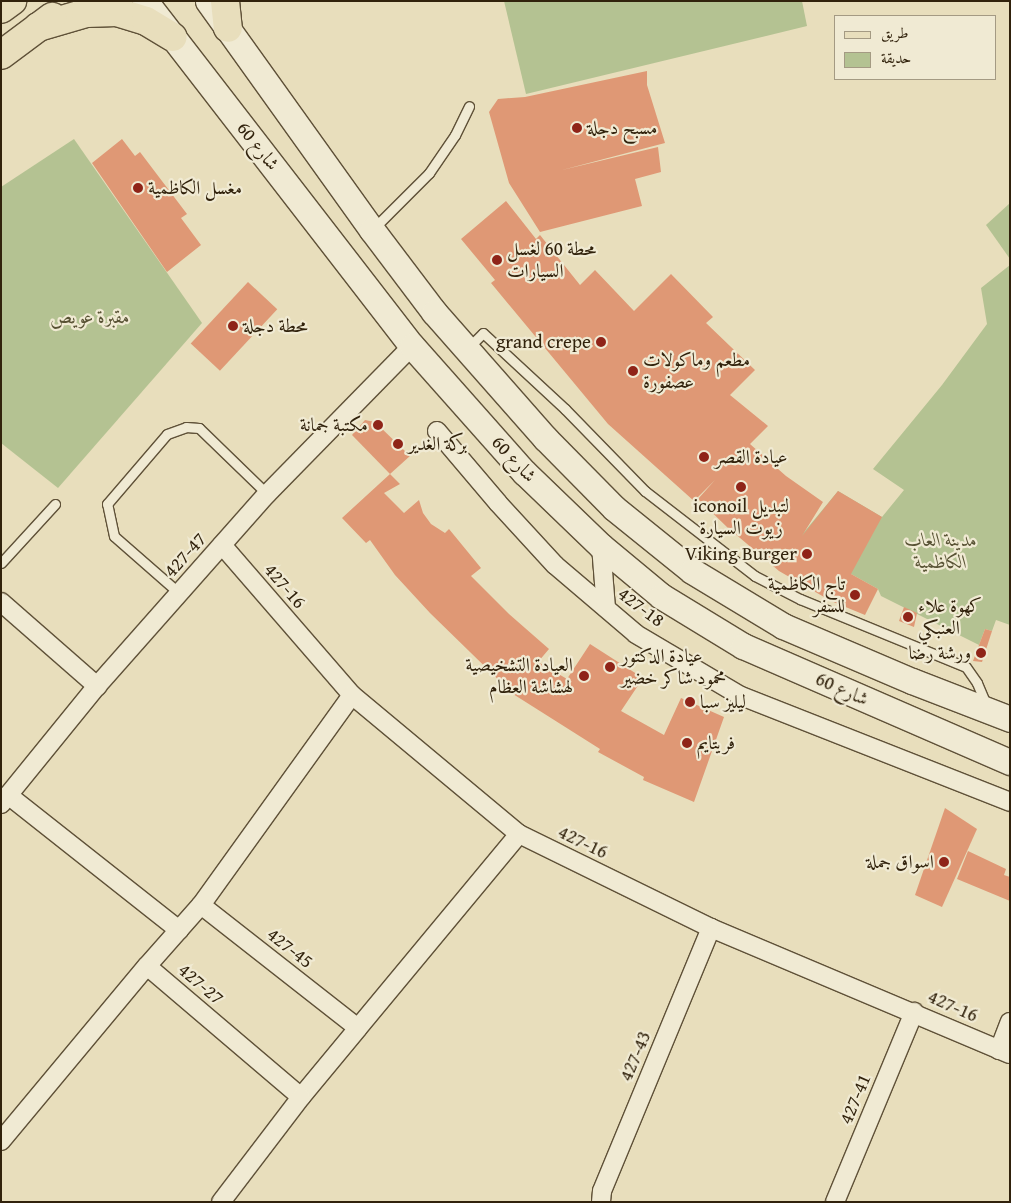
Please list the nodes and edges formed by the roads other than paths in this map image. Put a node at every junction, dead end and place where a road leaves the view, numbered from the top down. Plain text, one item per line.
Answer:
1 (12, 1) edge
2 (74, 1) edge
3 (146, 1) edge
4 (208, 1) edge
5 (225, 1) edge
6 (1, 9) edge
7 (38, 27) junction
8 (228, 28) junction
9 (173, 37) junction
10 (1, 55) edge
11 (469, 106) dead end
12 (372, 230) junction
13 (412, 346) junction
14 (467, 350) junction
15 (437, 431) dead end
16 (267, 494) junction
17 (55, 504) dead end
18 (222, 545) junction
19 (601, 546) junction
20 (1, 563) edge
21 (179, 593) junction
22 (1, 602) edge
23 (606, 608) junction
24 (97, 686) junction
25 (352, 695) junction
26 (1000, 715) edge
27 (1010, 762) edge
28 (5, 799) edge
29 (1010, 802) edge
30 (518, 834) junction
31 (201, 905) junction
32 (711, 928) junction
33 (179, 930) junction
34 (147, 966) junction
35 (914, 1012) junction
36 (1010, 1022) edge
37 (358, 1028) junction
38 (1004, 1052) edge
39 (301, 1097) junction
40 (1, 1140) edge
41 (221, 1202) edge
42 (601, 1202) edge
43 (835, 1202) edge

1 - 6 main road
2 - 7 main road
3 - 9 street, شارع 60
4 - 8 street, شارع 60
5 - 8 main road
7 - 9 main road
7 - 10 main road
8 - 12 street, شارع 60
9 - 13 street, شارع 60
11 - 12 lane
12 - 14 street, شارع 60
13 - 16 street, 427-47
13 - 19 street, شارع 60
14 - 26 street, شارع 60
14 - 26 lane
15 - 23 street, 427-18
16 - 18 street, 427-47
16 - 21 lane
17 - 20 lane
18 - 21 street, 427-47
18 - 25 street, 427-16
19 - 23 street
19 - 27 street, شارع 60
21 - 24 street, 427-47
22 - 24 street
23 - 29 street, 427-18
24 - 28 street, 427-47
25 - 30 street, 427-16
25 - 31 street
28 - 33 street
30 - 32 street, 427-16
30 - 37 street
31 - 33 street
31 - 37 street, 427-45
32 - 35 street, 427-16
32 - 42 street, 427-43
33 - 34 street
34 - 39 street, 427-27
34 - 40 street
35 - 38 street, 427-16
35 - 43 street, 427-41
36 - 38 street
37 - 39 street
39 - 41 street

